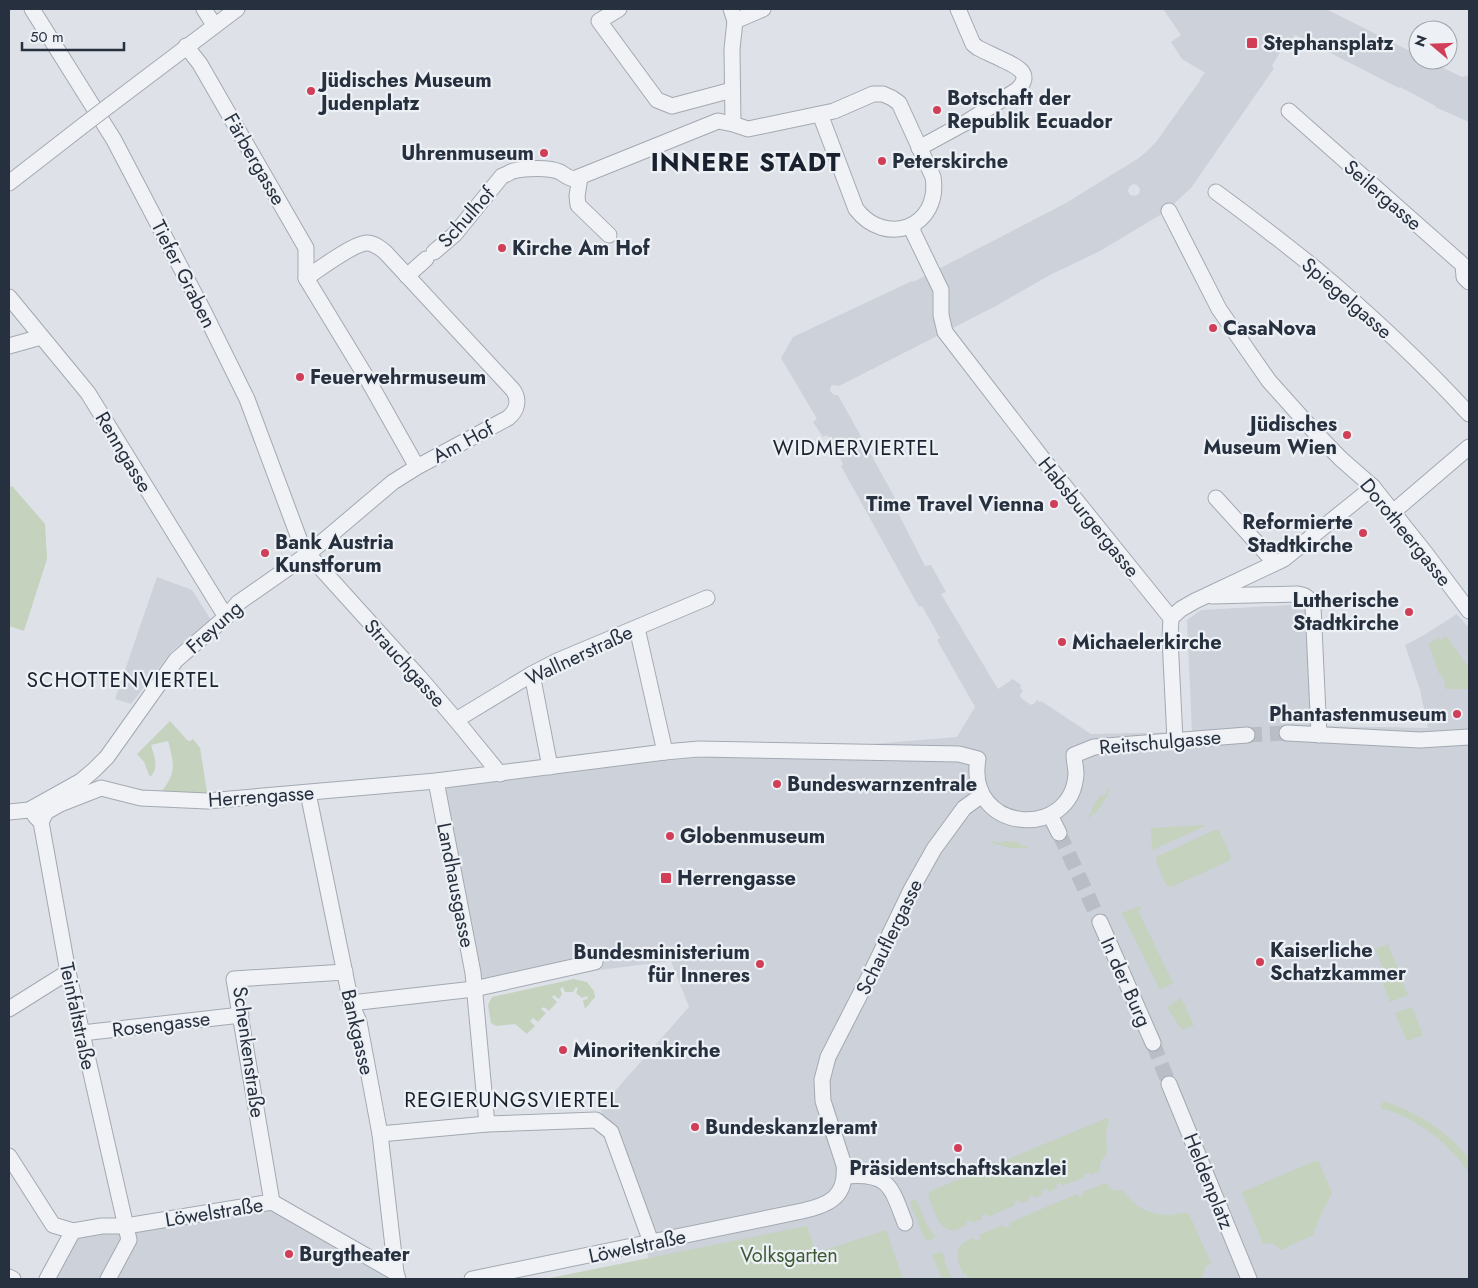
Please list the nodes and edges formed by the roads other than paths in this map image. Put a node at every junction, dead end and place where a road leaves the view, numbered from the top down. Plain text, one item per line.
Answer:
1 (32, 9) edge
2 (204, 9) edge
3 (237, 9) edge
4 (619, 9) edge
5 (763, 9) edge
6 (958, 9) edge
7 (733, 15) edge
8 (214, 25) junction
9 (186, 46) junction
10 (732, 90) junction
11 (1289, 111) dead end
12 (820, 114) junction
13 (733, 124) junction
14 (919, 148) junction
15 (580, 177) junction
16 (9, 183) edge
17 (1216, 192) dead end
18 (1169, 211) dead end
19 (913, 225) junction
20 (609, 235) dead end
21 (1466, 262) edge
22 (407, 276) junction
23 (306, 278) junction
24 (1469, 282) edge
25 (9, 296) edge
26 (41, 337) junction
27 (9, 346) edge
28 (1469, 414) edge
29 (1469, 447) edge
30 (417, 467) junction
31 (1372, 487) junction
32 (1216, 498) dead end
33 (1393, 512) junction
34 (308, 554) junction
35 (1275, 564) junction
36 (1206, 596) junction
37 (707, 598) dead end
38 (1469, 611) edge
39 (226, 617) junction
40 (1171, 618) junction
41 (637, 628) junction
42 (532, 674) junction
43 (456, 720) junction
44 (1287, 733) tunnel mouth
45 (1247, 735) tunnel mouth
46 (1320, 735) junction
47 (1463, 738) edge
48 (1175, 740) junction
49 (665, 752) junction
50 (100, 764) junction
51 (550, 767) junction
52 (500, 774) junction
53 (436, 782) junction
54 (101, 788) junction
55 (308, 793) junction
56 (982, 794) junction
57 (29, 810) junction
58 (9, 812) edge
59 (1050, 815) junction
60 (40, 822) junction
61 (1059, 833) tunnel mouth
62 (1100, 922) tunnel mouth
63 (595, 962) dead end
64 (68, 972) junction
65 (345, 972) junction
66 (474, 989) junction
67 (351, 1003) junction
68 (9, 1010) edge
69 (241, 1015) junction
70 (82, 1034) junction
71 (1153, 1043) tunnel mouth
72 (1169, 1084) tunnel mouth
73 (487, 1124) junction
74 (380, 1134) junction
75 (9, 1156) edge
76 (845, 1176) junction
77 (272, 1202) junction
78 (904, 1223) dead end
79 (126, 1226) junction
80 (73, 1231) junction
81 (652, 1242) junction
82 (9, 1276) edge
83 (397, 1276) edge
84 (13, 1279) edge
85 (47, 1279) edge
86 (108, 1279) edge
87 (472, 1279) edge
88 (1249, 1279) edge

1 - 34 street, Tiefer Graben
2 - 8 street
3 - 8 street
4 - 10 street
5 - 7 street
6 - 14 street
7 - 10 street
8 - 9 street
9 - 16 street, bridge
9 - 23 street, Färbergasse
10 - 13 street
11 - 21 street, Seilergasse
12 - 13 street
12 - 14 street
12 - 19 street
13 - 15 street
14 - 19 street
15 - 20 street
15 - 22 street, Schulhof
17 - 28 street, Spiegelgasse
18 - 31 street, Dorotheergasse
19 - 40 street, Habsburgergasse
21 - 24 street, Seilergasse
22 - 23 street, Am Hof
22 - 30 street, Am Hof
23 - 30 street, Am Hof
25 - 26 street, Renngasse
26 - 27 street
26 - 39 street, Renngasse
29 - 33 street
30 - 34 street, Freyung
31 - 33 street, Dorotheergasse
31 - 35 street
32 - 35 street
33 - 38 street, Dorotheergasse
34 - 39 street, Freyung
34 - 43 street, Strauchgasse
35 - 36 street
36 - 40 street
36 - 46 street
37 - 41 street, Wallnerstraße
39 - 50 street, Freyung
40 - 48 street
41 - 42 street, Wallnerstraße
41 - 49 street
42 - 43 street, Wallnerstraße
42 - 51 street
43 - 52 street, Strauchgasse
44 - 46 street
45 - 48 street, Reitschulgasse
46 - 47 street
48 - 59 street, Reitschulgasse
49 - 51 street, Herrengasse
49 - 56 street, Herrengasse
50 - 54 street
50 - 57 street, Freyung
51 - 52 street, Herrengasse
52 - 53 street, Herrengasse
53 - 55 street, Herrengasse
53 - 66 street, Landhausgasse
54 - 55 street, Herrengasse
54 - 60 street
55 - 65 street, Bankgasse
56 - 59 street
56 - 76 street, Schauflergasse
57 - 58 street
57 - 60 street
59 - 61 street
60 - 64 street, Teinfaltstraße
62 - 71 street, In der Burg
63 - 66 street
64 - 68 street
64 - 70 street, Teinfaltstraße
65 - 67 street, Bankgasse
65 - 69 street, Schenkenstraße
66 - 67 street
66 - 73 street, Landhausgasse
67 - 74 street, Bankgasse
69 - 70 street, Rosengasse
69 - 77 street, Schenkenstraße
70 - 79 street, Teinfaltstraße
72 - 88 street, Heldenplatz
73 - 74 street
73 - 81 street
74 - 83 street, Bankgasse
75 - 80 street
76 - 78 street
76 - 81 street, Löwelstraße
77 - 79 street, Löwelstraße
77 - 83 street, Löwelstraße
79 - 80 street, Löwelstraße
79 - 86 street
80 - 85 street
81 - 87 street, Löwelstraße
82 - 84 street

